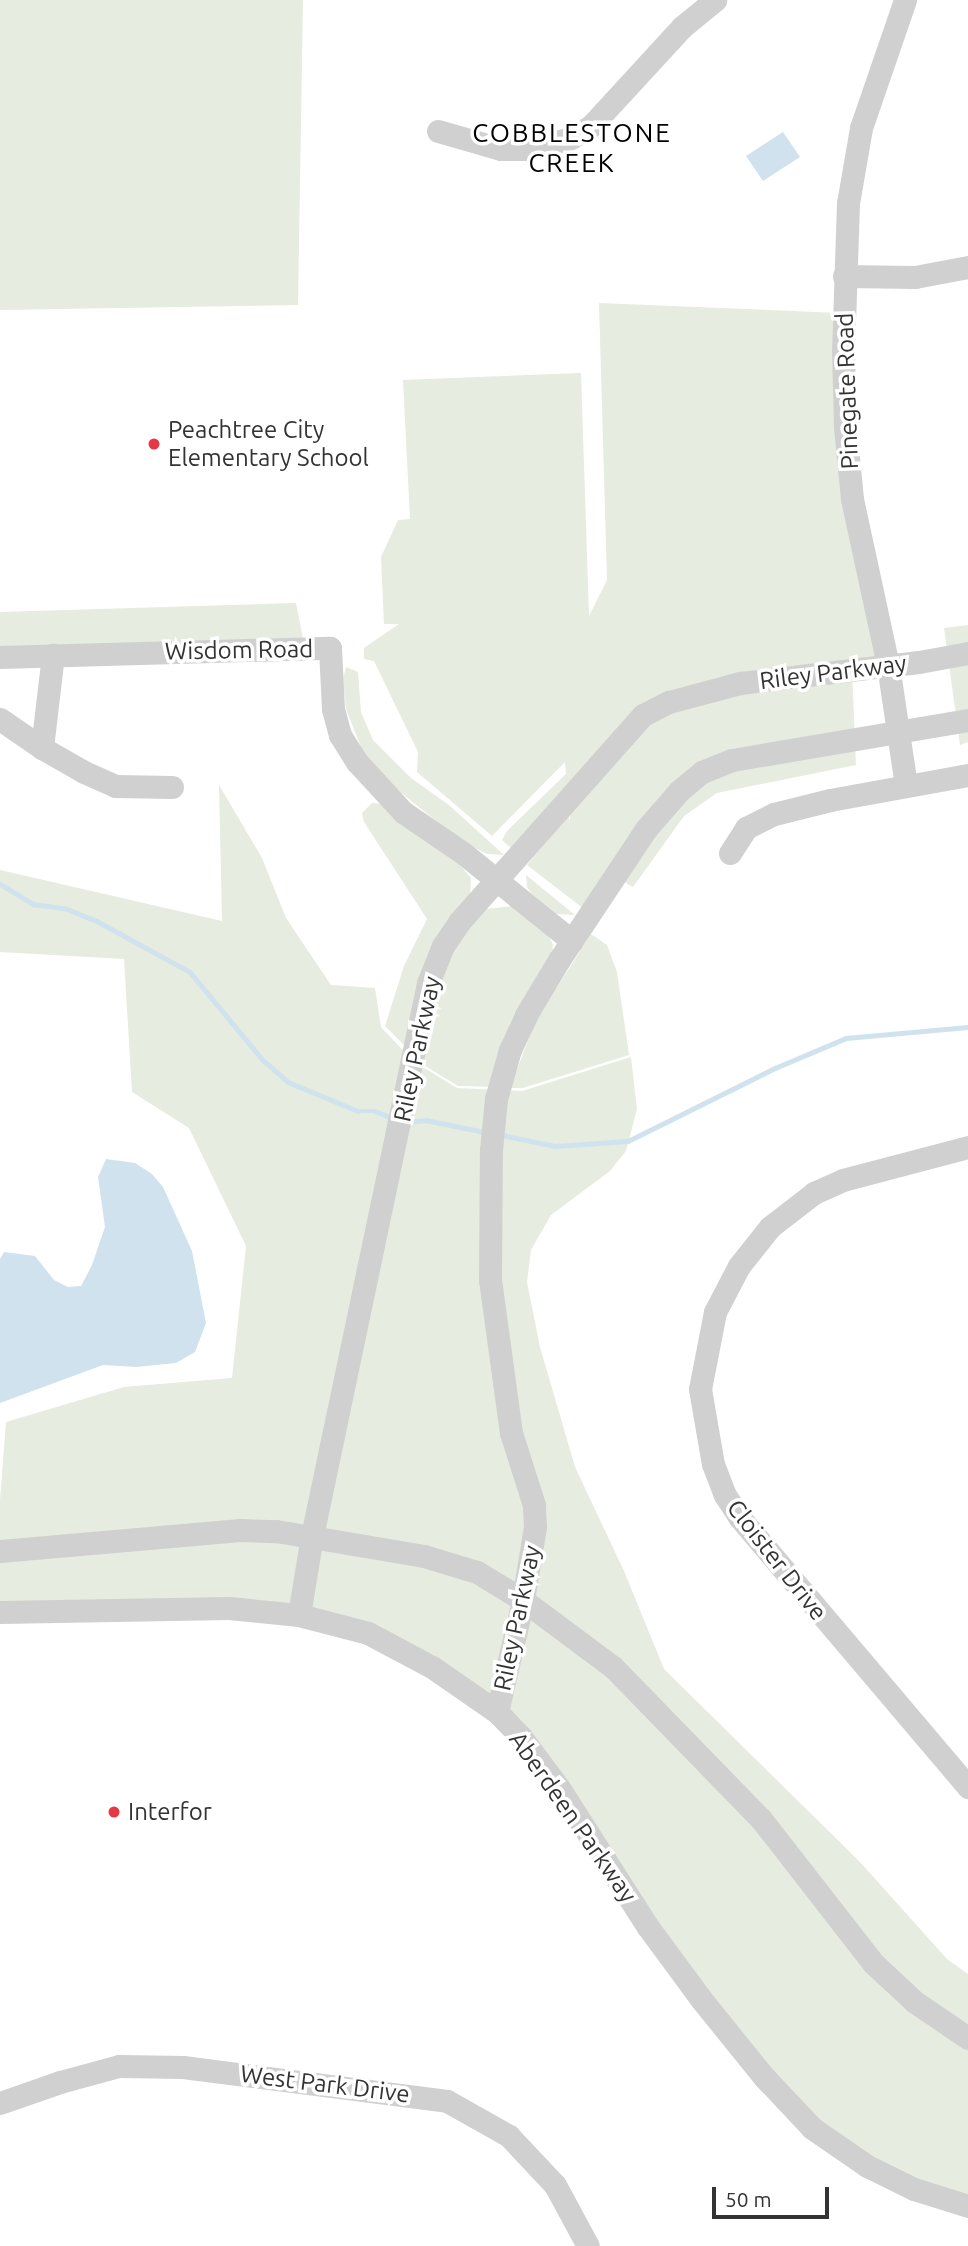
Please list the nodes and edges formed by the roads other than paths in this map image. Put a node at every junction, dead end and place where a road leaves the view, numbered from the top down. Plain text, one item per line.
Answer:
1 (715, 0) edge
2 (904, 0) edge
3 (438, 131) dead end
4 (968, 267) edge
5 (844, 276) junction
6 (968, 653) edge
7 (53, 655) junction
8 (0, 657) edge
9 (888, 665) junction
10 (0, 719) edge
11 (968, 720) edge
12 (897, 733) junction
13 (42, 748) junction
14 (968, 775) edge
15 (906, 786) junction
16 (172, 787) dead end
17 (730, 853) dead end
18 (495, 880) junction
19 (572, 941) junction
20 (968, 1147) edge
21 (312, 1536) junction
22 (0, 1550) edge
23 (523, 1600) junction
24 (0, 1612) edge
25 (299, 1615) junction
26 (497, 1712) junction
27 (968, 1787) edge
28 (968, 2038) edge
29 (0, 2103) edge
30 (968, 2206) edge
31 (589, 2246) edge

1 - 3 street
2 - 5 street, Pinegate Road
4 - 5 street
5 - 9 street, Pinegate Road
6 - 9 street, Riley Parkway
7 - 8 street, Wisdom Road
7 - 13 street
7 - 18 street, Wisdom Road
9 - 12 street, Pinegate Road
9 - 18 street, Riley Parkway
10 - 13 street
11 - 12 street, Riley Parkway
12 - 15 street, Pinegate Road
12 - 19 street, Riley Parkway
13 - 16 street
14 - 15 street
15 - 17 street
18 - 19 street, Wisdom Road
18 - 21 street, Riley Parkway
19 - 23 street, Riley Parkway
20 - 27 street, Cloister Drive
21 - 22 street
21 - 23 street
21 - 25 street, Riley Parkway
23 - 26 street, Riley Parkway
23 - 28 street
24 - 25 street, Aberdeen Parkway
25 - 26 street, Aberdeen Parkway
26 - 30 street, Aberdeen Parkway
29 - 31 street, West Park Drive

